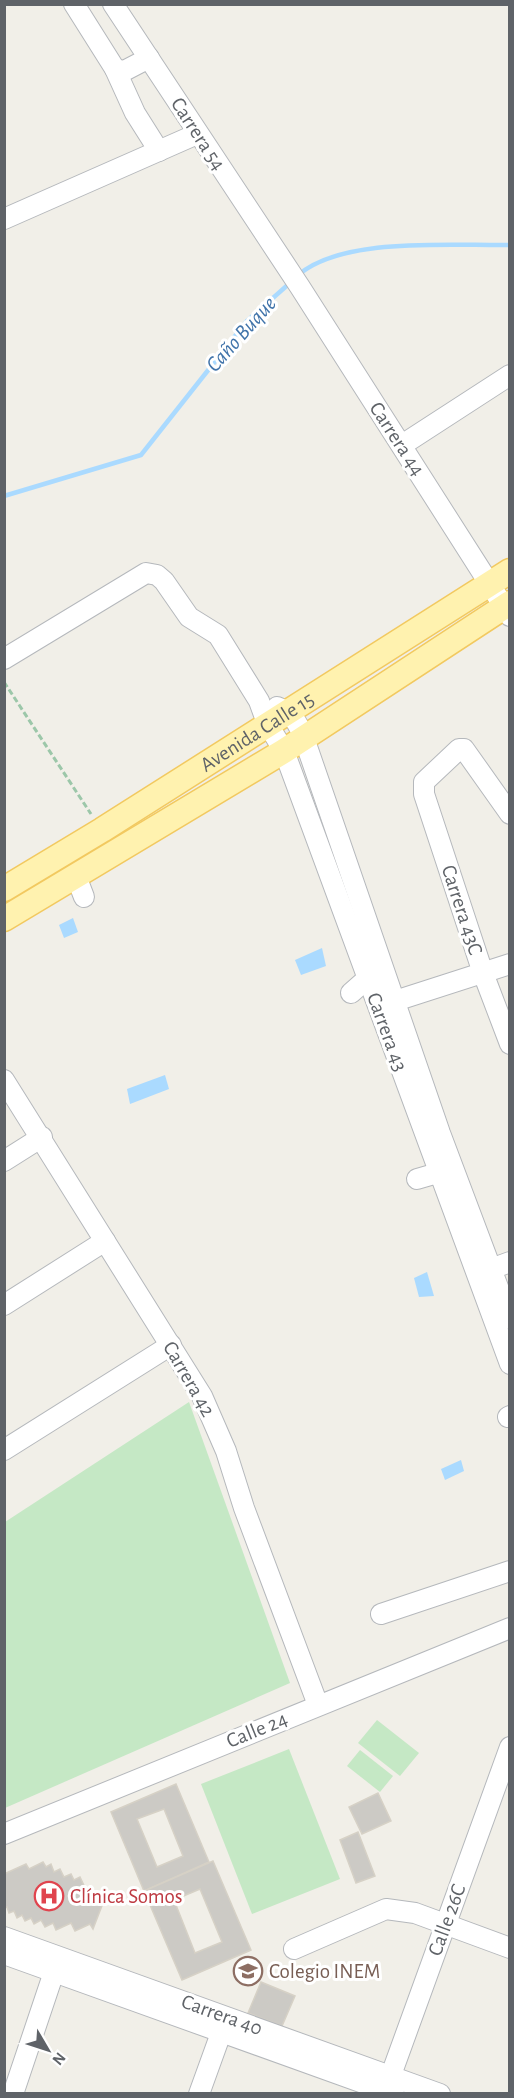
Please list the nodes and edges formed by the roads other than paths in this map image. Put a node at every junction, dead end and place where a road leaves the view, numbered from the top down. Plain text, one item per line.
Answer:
1 (74, 4) edge
2 (113, 4) edge
3 (149, 58) junction
4 (115, 69) junction
5 (197, 134) junction
6 (159, 151) junction
7 (4, 219) edge
8 (284, 263) joint
9 (510, 375) edge
10 (402, 445) junction
11 (500, 577) edge
12 (508, 609) edge
13 (4, 659) edge
14 (271, 712) junction
15 (294, 745) junction
16 (510, 814) edge
17 (4, 889) edge
18 (4, 919) edge
19 (510, 963) edge
20 (483, 974) junction
21 (368, 978) junction
22 (351, 993) dead end
23 (395, 1000) junction
24 (510, 1044) edge
25 (4, 1080) edge
26 (42, 1137) junction
27 (4, 1161) edge
28 (446, 1171) junction
29 (417, 1179) dead end
30 (105, 1241) junction
31 (500, 1265) edge
32 (4, 1305) edge
33 (510, 1319) edge
34 (171, 1345) junction
35 (510, 1364) edge
36 (4, 1450) edge
37 (510, 1571) edge
38 (381, 1614) dead end
39 (508, 1629) edge
40 (318, 1705) junction
41 (510, 1747) edge
42 (4, 1834) edge
43 (446, 1925) junction
44 (4, 1937) edge
45 (510, 1948) edge
46 (294, 1949) dead end
47 (4, 1954) edge
48 (54, 1972) junction
49 (224, 2024) junction
50 (11, 2088) edge
51 (389, 2088) edge
52 (199, 2094) edge
53 (440, 2094) edge

1 - 4 street
2 - 3 street, Carrera 54
3 - 4 street
3 - 5 street, Carrera 54
4 - 6 street
5 - 6 street
5 - 8 street, Carrera 54
6 - 7 street
8 - 10 street, Carrera 44
9 - 10 street
10 - 11 street, Carrera 44
11 - 12 street, Carrera 44
11 - 14 main road, Avenida Calle 15
12 - 15 main road, Avenida Calle 15
13 - 14 street, Carrera 43
14 - 15 street, Carrera 43
14 - 17 main road, Avenida Calle 15
15 - 18 main road, Avenida Calle 15
15 - 21 street, Carrera 43
15 - 23 street, Carrera 43
16 - 20 street, Carrera 43C
19 - 20 street
20 - 23 street
20 - 24 street, Carrera 43C
21 - 22 street
21 - 28 street, Carrera 43
23 - 28 street, Carrera 43
25 - 26 street, Carrera 42
26 - 27 street
26 - 30 street, Carrera 42
28 - 29 street
28 - 31 street, Carrera 43
28 - 35 street, Carrera 43
30 - 32 street
30 - 34 street, Carrera 42
31 - 33 street, Carrera 43
34 - 36 street
34 - 40 street, Carrera 42
37 - 38 street
39 - 40 street, Calle 24
40 - 42 street, Calle 24
41 - 43 street, Calle 26C
43 - 45 street
43 - 46 street
43 - 51 street, Calle 26C
44 - 49 street, Carrera 40
47 - 48 street, Carrera 40
48 - 49 street, Carrera 40
48 - 50 street
49 - 51 street, Carrera 40
49 - 52 street
51 - 53 street, Carrera 40

